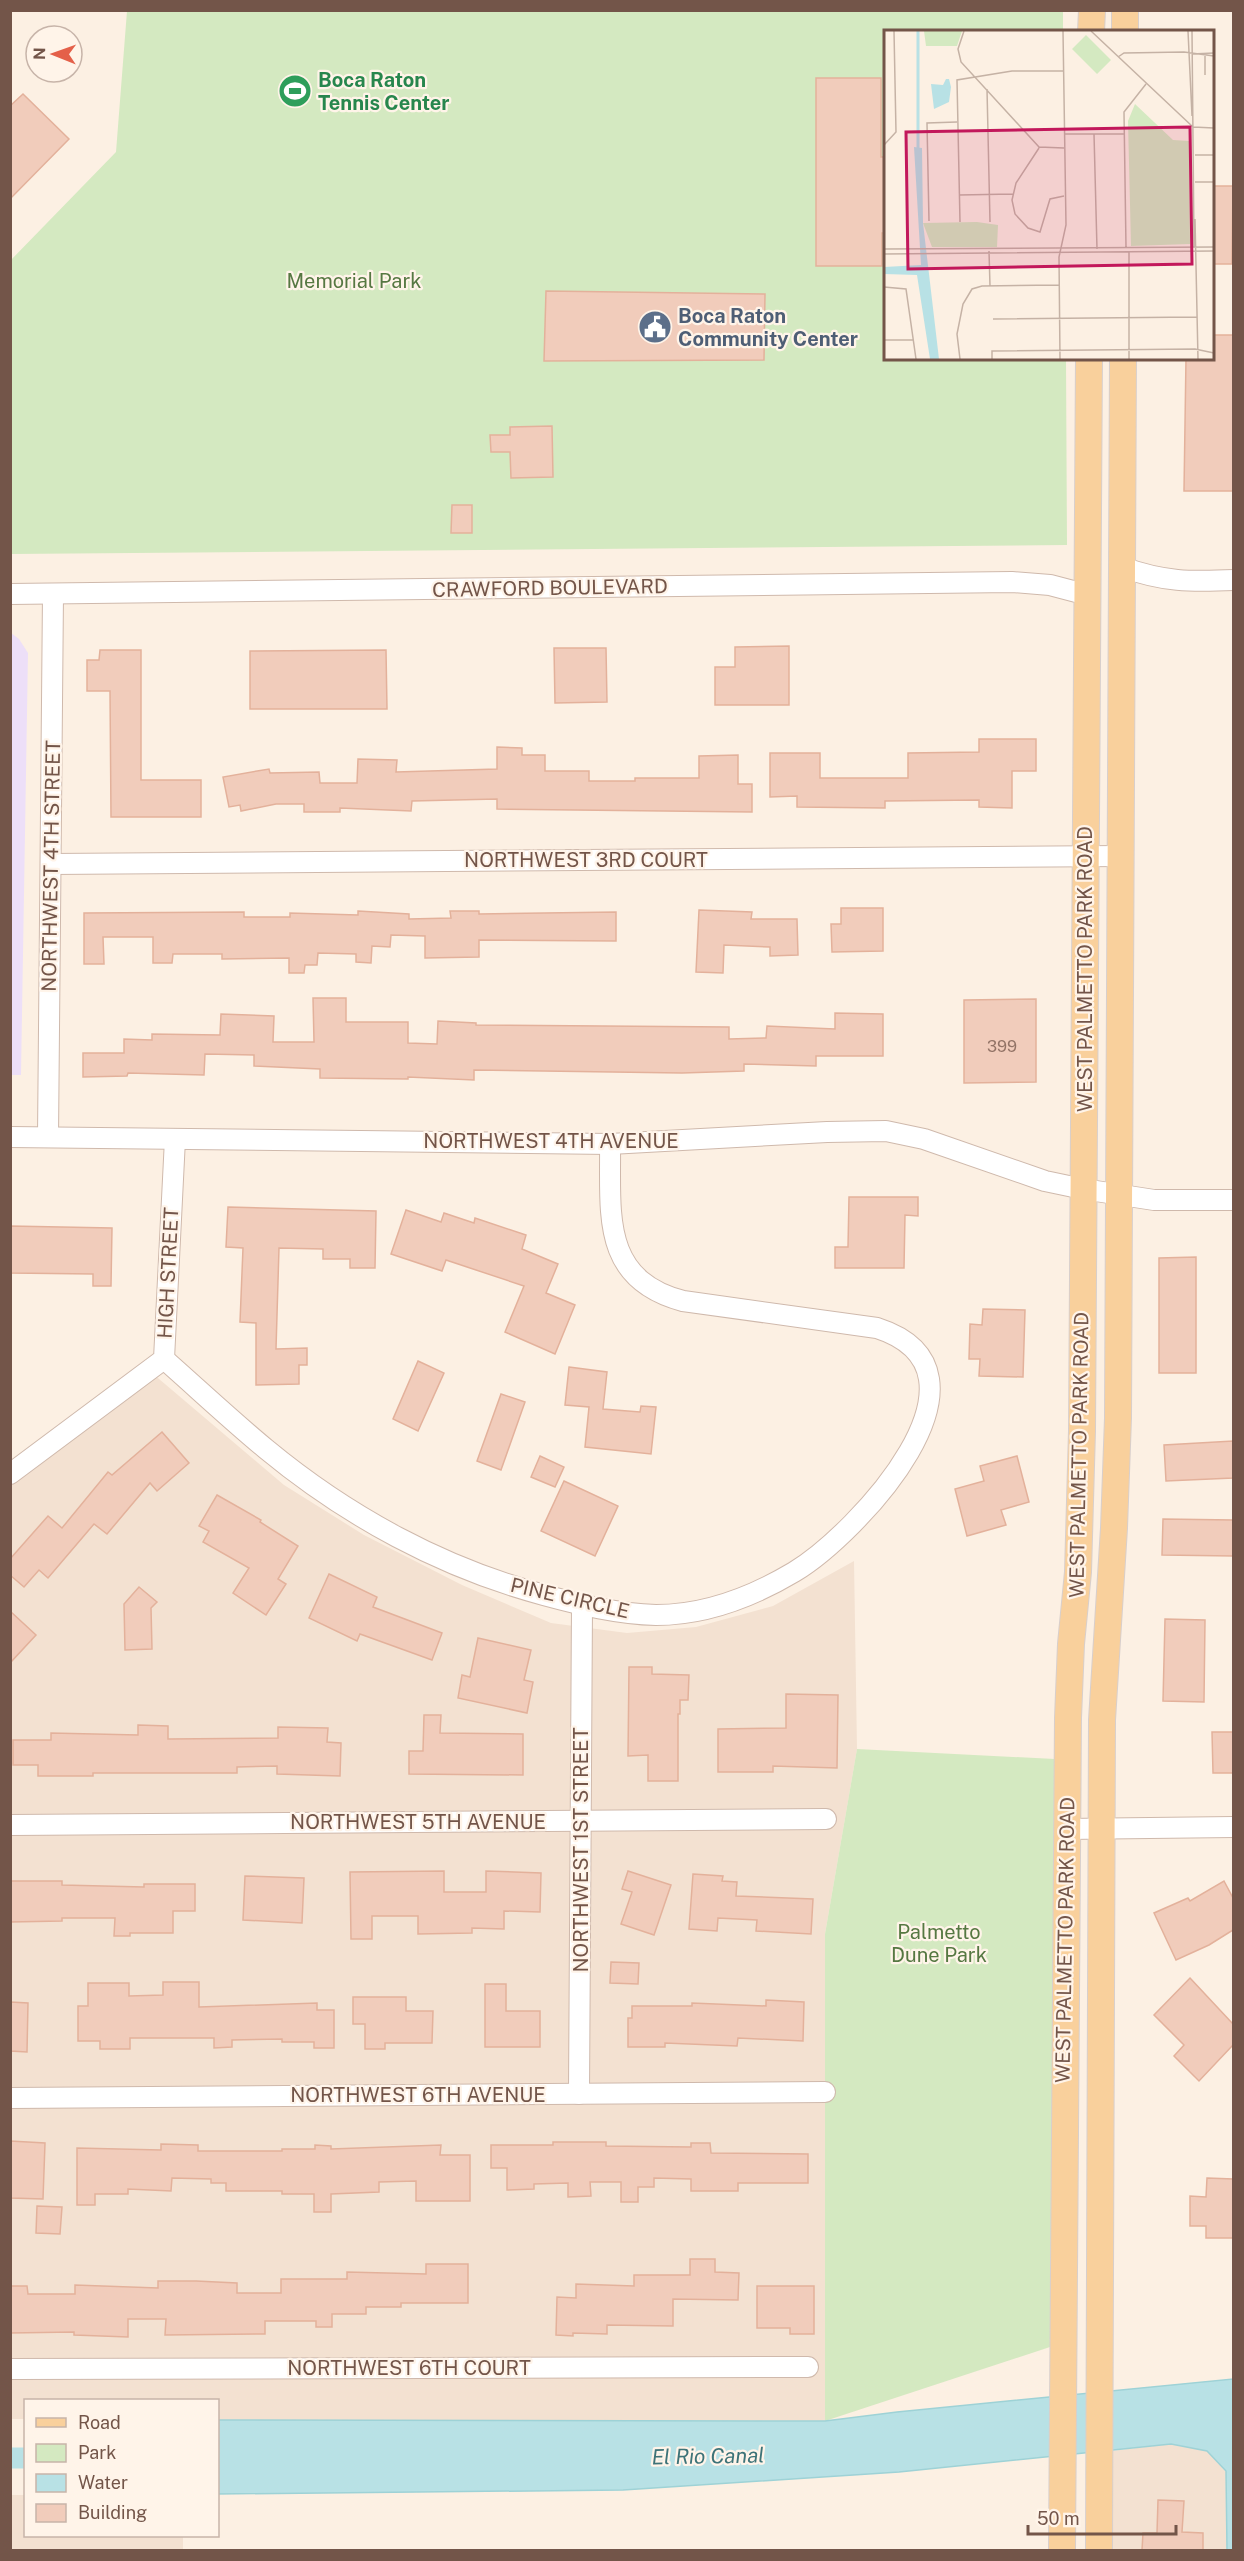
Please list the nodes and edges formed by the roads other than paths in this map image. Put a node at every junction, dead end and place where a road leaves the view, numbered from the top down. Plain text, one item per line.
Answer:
1 (1092, 10) edge
2 (1125, 10) edge
3 (1091, 30) edge
4 (1125, 30) edge
5 (1089, 360) edge
6 (1123, 360) edge
7 (1088, 508) junction
8 (1122, 567) junction
9 (1233, 580) edge
10 (10, 594) edge
11 (53, 594) junction
12 (1088, 595) junction
13 (1121, 671) junction
14 (1086, 856) junction
15 (1121, 856) junction
16 (51, 864) junction
17 (10, 1137) edge
18 (48, 1137) junction
19 (175, 1139) junction
20 (610, 1144) junction
21 (1083, 1189) junction
22 (1118, 1195) junction
23 (1233, 1200) edge
24 (164, 1359) junction
25 (10, 1474) edge
26 (582, 1605) junction
27 (826, 1819) dead end
28 (581, 1821) junction
29 (10, 1825) edge
30 (1233, 1827) edge
31 (1101, 1828) junction
32 (1066, 1829) junction
33 (825, 2092) dead end
34 (579, 2094) junction
35 (10, 2098) edge
36 (808, 2367) dead end
37 (10, 2369) edge
38 (1062, 2550) edge
39 (1099, 2550) edge

1 - 3 main road
2 - 4 main road
5 - 7 main road, WEST PALMETTO PARK ROAD
6 - 8 main road, WEST PALMETTO PARK ROAD
7 - 8 main road
7 - 12 main road, WEST PALMETTO PARK ROAD
8 - 9 street
8 - 13 main road, WEST PALMETTO PARK ROAD
10 - 11 street, CRAWFORD BOULEVARD
11 - 12 street, CRAWFORD BOULEVARD
11 - 16 street, NORTHWEST 4TH STREET
12 - 13 main road
12 - 14 main road, WEST PALMETTO PARK ROAD
13 - 15 main road, WEST PALMETTO PARK ROAD
14 - 15 street, NORTHWEST 3RD COURT
14 - 16 street, NORTHWEST 3RD COURT
14 - 21 main road, WEST PALMETTO PARK ROAD
15 - 22 main road, WEST PALMETTO PARK ROAD
16 - 18 street, NORTHWEST 4TH STREET
17 - 18 street, NORTHWEST 4TH AVENUE
18 - 19 street, NORTHWEST 4TH AVENUE
19 - 20 street, NORTHWEST 4TH AVENUE
19 - 24 street, HIGH STREET
20 - 21 street, NORTHWEST 4TH AVENUE
20 - 26 street, PINE CIRCLE
21 - 22 street, NORTHWEST 4TH AVENUE
21 - 32 main road, WEST PALMETTO PARK ROAD
22 - 23 street, NORTHWEST 4TH AVENUE
22 - 31 main road, WEST PALMETTO PARK ROAD
24 - 25 street, HIGH STREET
24 - 26 street, PINE CIRCLE
26 - 28 street, NORTHWEST 1ST STREET
27 - 28 street, NORTHWEST 5TH AVENUE
28 - 29 street, NORTHWEST 5TH AVENUE
28 - 34 street, NORTHWEST 1ST STREET
30 - 31 street
31 - 32 street
31 - 39 main road, WEST PALMETTO PARK ROAD
32 - 38 main road, WEST PALMETTO PARK ROAD
33 - 34 street, NORTHWEST 6TH AVENUE
34 - 35 street, NORTHWEST 6TH AVENUE
36 - 37 street, NORTHWEST 6TH COURT

